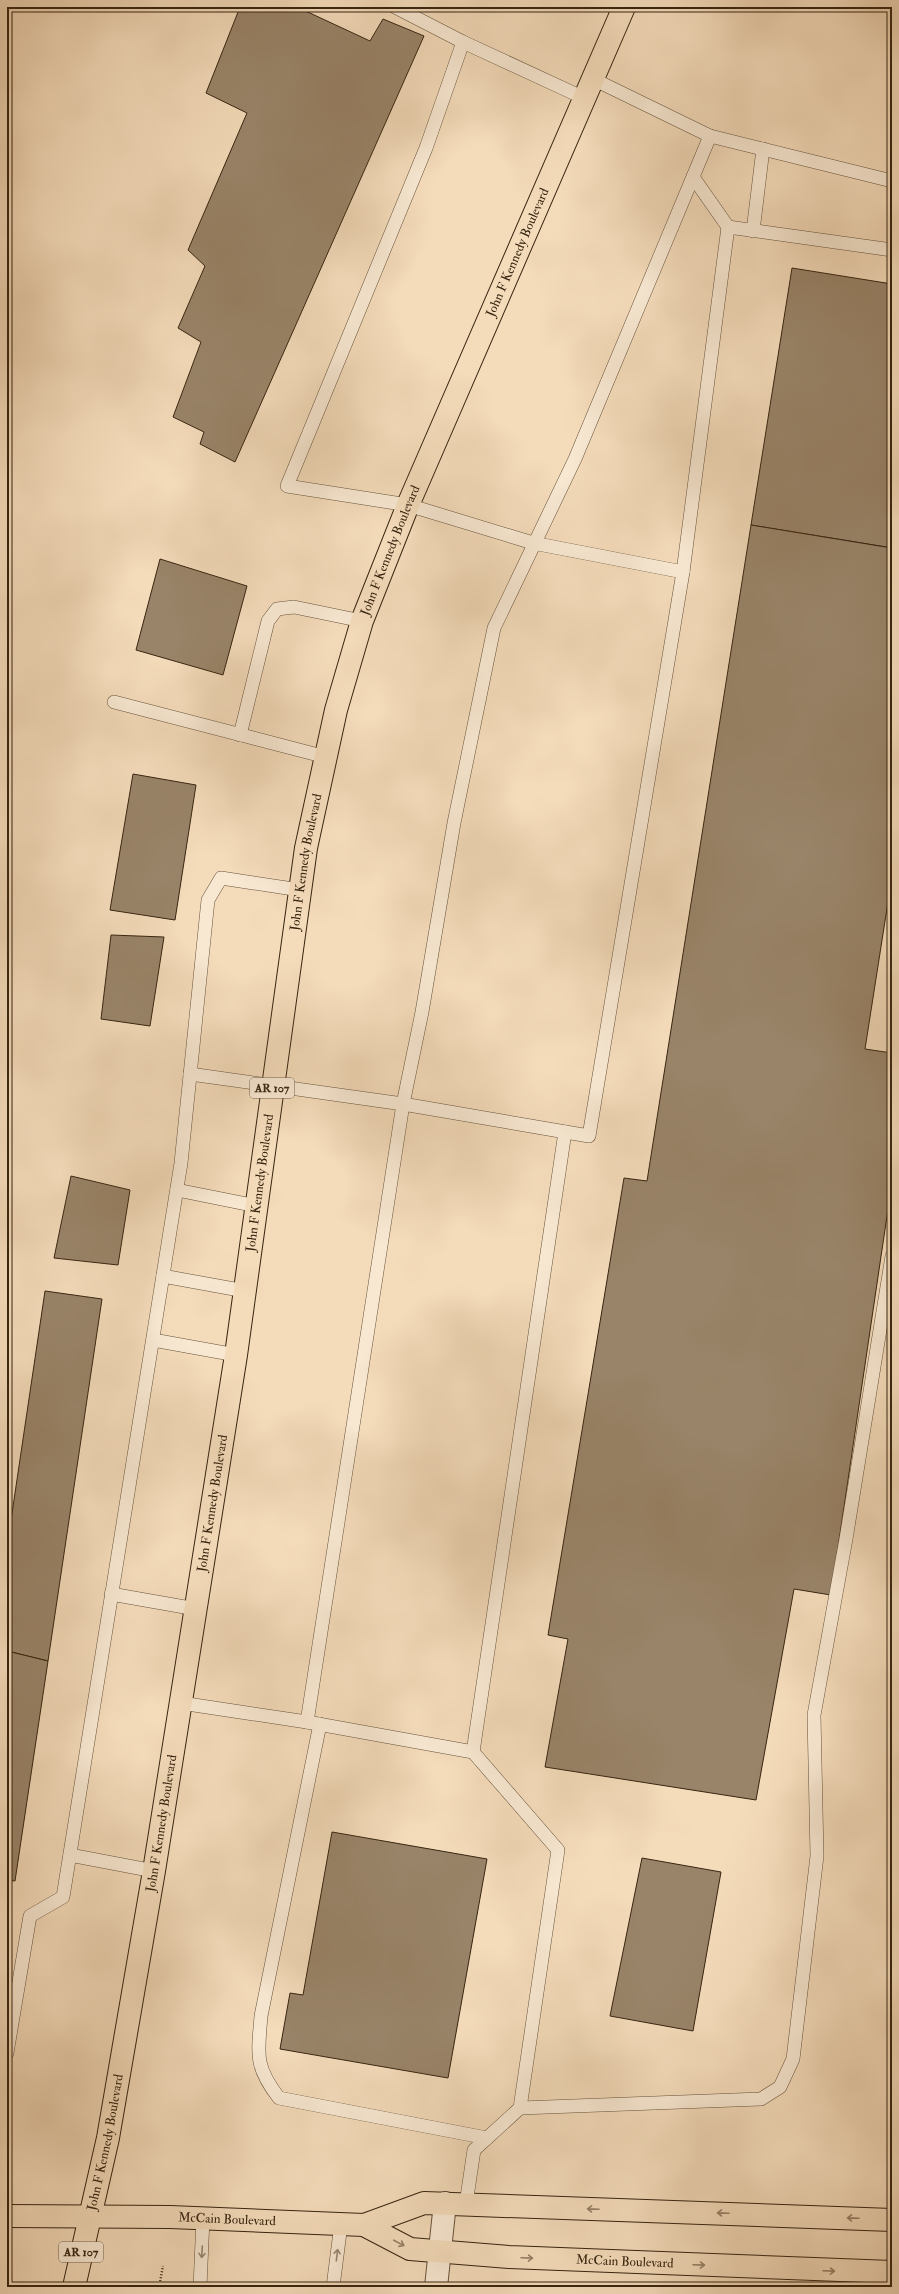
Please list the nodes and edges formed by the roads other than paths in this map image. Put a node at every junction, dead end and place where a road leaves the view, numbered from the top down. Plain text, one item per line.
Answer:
1 (624, 7) edge
2 (397, 8) edge
3 (463, 42) junction
4 (588, 89) junction
5 (710, 136) junction
6 (763, 149) junction
7 (693, 177) junction
8 (892, 181) edge
9 (728, 227) junction
10 (753, 231) junction
11 (892, 250) edge
12 (408, 506) junction
13 (533, 543) junction
14 (683, 572) junction
15 (362, 621) junction
16 (114, 702) dead end
17 (240, 736) junction
18 (326, 757) junction
19 (300, 890) junction
20 (190, 1074) junction
21 (272, 1085) junction
22 (403, 1104) junction
23 (565, 1132) junction
24 (177, 1190) junction
25 (256, 1206) junction
26 (892, 1256) edge
27 (162, 1276) junction
28 (245, 1291) junction
29 (153, 1340) junction
30 (236, 1355) junction
31 (112, 1594) junction
32 (196, 1609) junction
33 (182, 1703) junction
34 (313, 1723) junction
35 (473, 1752) junction
36 (70, 1855) junction
37 (154, 1871) junction
38 (7, 2053) edge
39 (520, 2108) junction
40 (487, 2138) junction
41 (455, 2204) junction
42 (7, 2216) edge
43 (90, 2218) junction
44 (203, 2218) junction
45 (892, 2220) edge
46 (341, 2224) junction
47 (364, 2225) junction
48 (440, 2251) junction
49 (892, 2272) edge
50 (74, 2287) edge
51 (200, 2287) edge
52 (333, 2287) edge
53 (436, 2287) edge

1 - 4 main road, John F Kennedy Boulevard / AR 107
2 - 3 lane
3 - 4 lane
3 - 12 lane
4 - 5 lane
4 - 12 main road, John F Kennedy Boulevard / AR 107
5 - 6 lane
5 - 7 lane
6 - 8 lane
6 - 10 lane
7 - 9 lane
7 - 13 lane
9 - 10 lane
9 - 14 lane
10 - 11 lane
12 - 13 lane
12 - 15 main road, John F Kennedy Boulevard / AR 107
13 - 14 lane
13 - 22 lane
14 - 23 lane
15 - 17 lane
15 - 18 main road, John F Kennedy Boulevard / AR 107
16 - 17 lane
17 - 18 lane
18 - 19 main road, John F Kennedy Boulevard / AR 107
19 - 20 lane
19 - 21 main road, John F Kennedy Boulevard / AR 107
20 - 21 lane
20 - 24 lane
21 - 22 lane
21 - 25 main road, John F Kennedy Boulevard / AR 107
22 - 23 lane
22 - 34 lane
23 - 35 lane
24 - 25 lane
24 - 27 lane
25 - 28 main road, John F Kennedy Boulevard / AR 107
26 - 39 lane
27 - 28 lane
27 - 29 lane
28 - 30 main road, John F Kennedy Boulevard / AR 107
29 - 30 lane
29 - 31 lane
30 - 32 main road, John F Kennedy Boulevard / AR 107
31 - 32 lane
31 - 36 lane
32 - 33 main road, John F Kennedy Boulevard / AR 107
33 - 34 lane
33 - 37 main road, John F Kennedy Boulevard / AR 107
34 - 35 lane
34 - 40 lane
35 - 39 lane
36 - 37 lane
36 - 38 lane
37 - 43 main road, John F Kennedy Boulevard / AR 107
39 - 40 lane
40 - 41 lane
45 -> 41 main road, McCain Boulevard
41 - 47 main road, McCain Boulevard
41 - 48 street
42 - 43 main road, McCain Boulevard
43 - 44 main road, McCain Boulevard
43 - 50 main road, John F Kennedy Boulevard / AR 107
44 - 46 main road, McCain Boulevard
44 -> 51 lane
46 - 47 main road, McCain Boulevard
52 -> 46 lane
47 -> 48 main road, McCain Boulevard
48 -> 49 main road, McCain Boulevard
48 - 53 street

